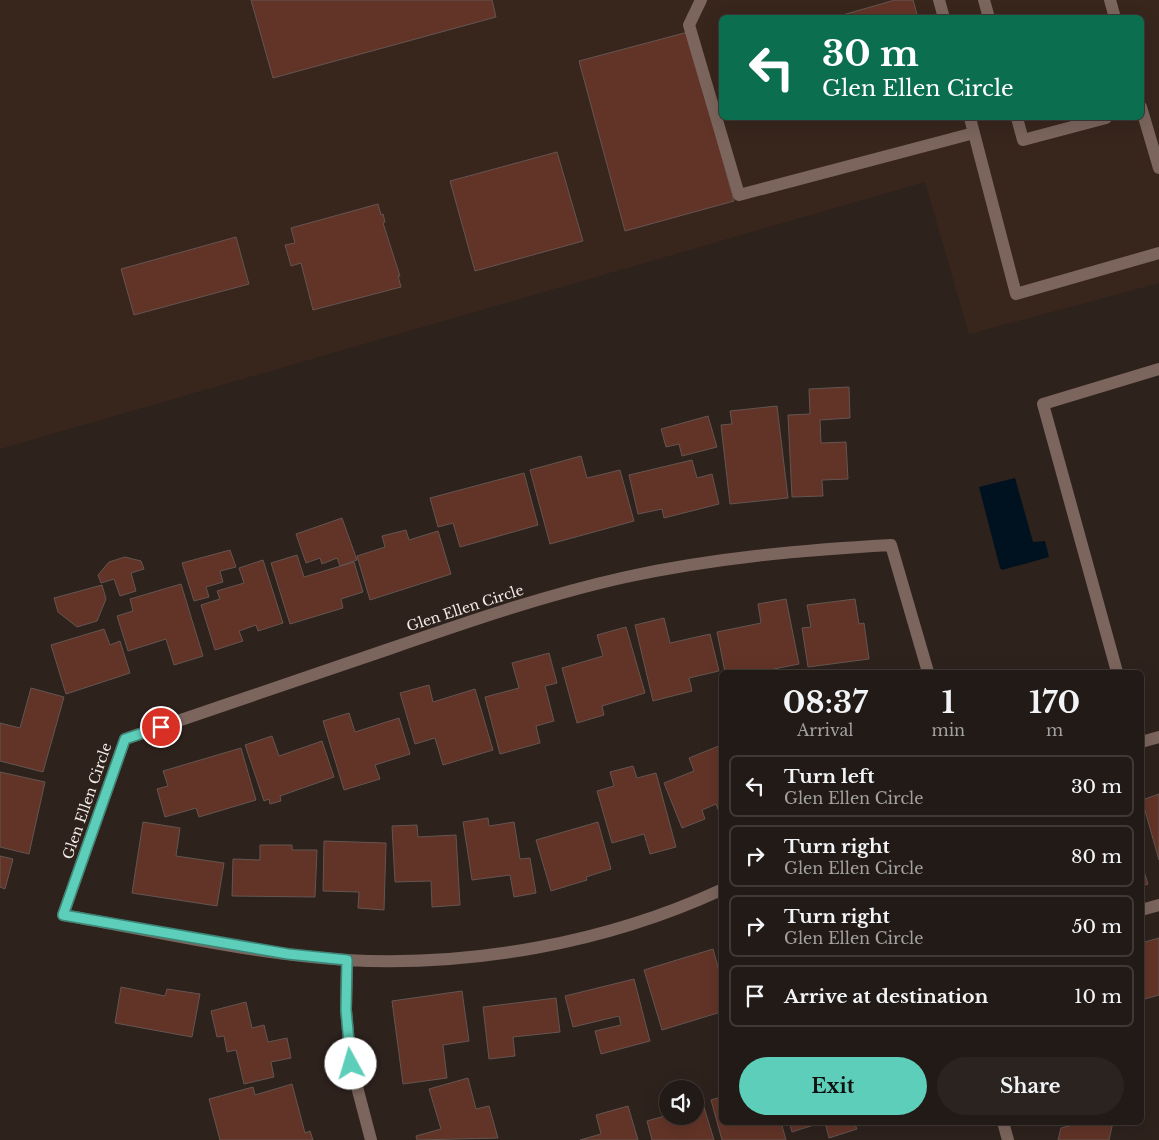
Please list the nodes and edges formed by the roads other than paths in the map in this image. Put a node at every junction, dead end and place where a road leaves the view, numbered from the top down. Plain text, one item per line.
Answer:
1 (701, 0) edge
2 (939, 0) edge
3 (984, 0) edge
4 (1110, 0) edge
5 (943, 15) edge
6 (988, 15) edge
7 (1114, 15) edge
8 (1144, 118) edge
9 (971, 120) edge
10 (1018, 120) edge
11 (1098, 120) edge
12 (974, 133) junction
13 (1159, 168) edge
14 (1159, 254) edge
15 (1159, 369) edge
16 (927, 670) edge
17 (1116, 670) edge
18 (1159, 738) edge
19 (1144, 741) edge
20 (719, 891) edge
21 (1159, 905) edge
22 (1144, 909) edge
23 (347, 960) junction
24 (1005, 1125) edge
25 (371, 1140) edge
26 (1008, 1140) edge

1 - 12 street
2 - 5 street
3 - 6 street
4 - 7 street
8 - 13 street
9 - 12 street
10 - 11 street
12 - 14 street
15 - 17 street
16 - 23 street, Glen Ellen Circle
18 - 19 street
20 - 23 street, Glen Ellen Circle
21 - 22 street
23 - 25 street
24 - 26 street

